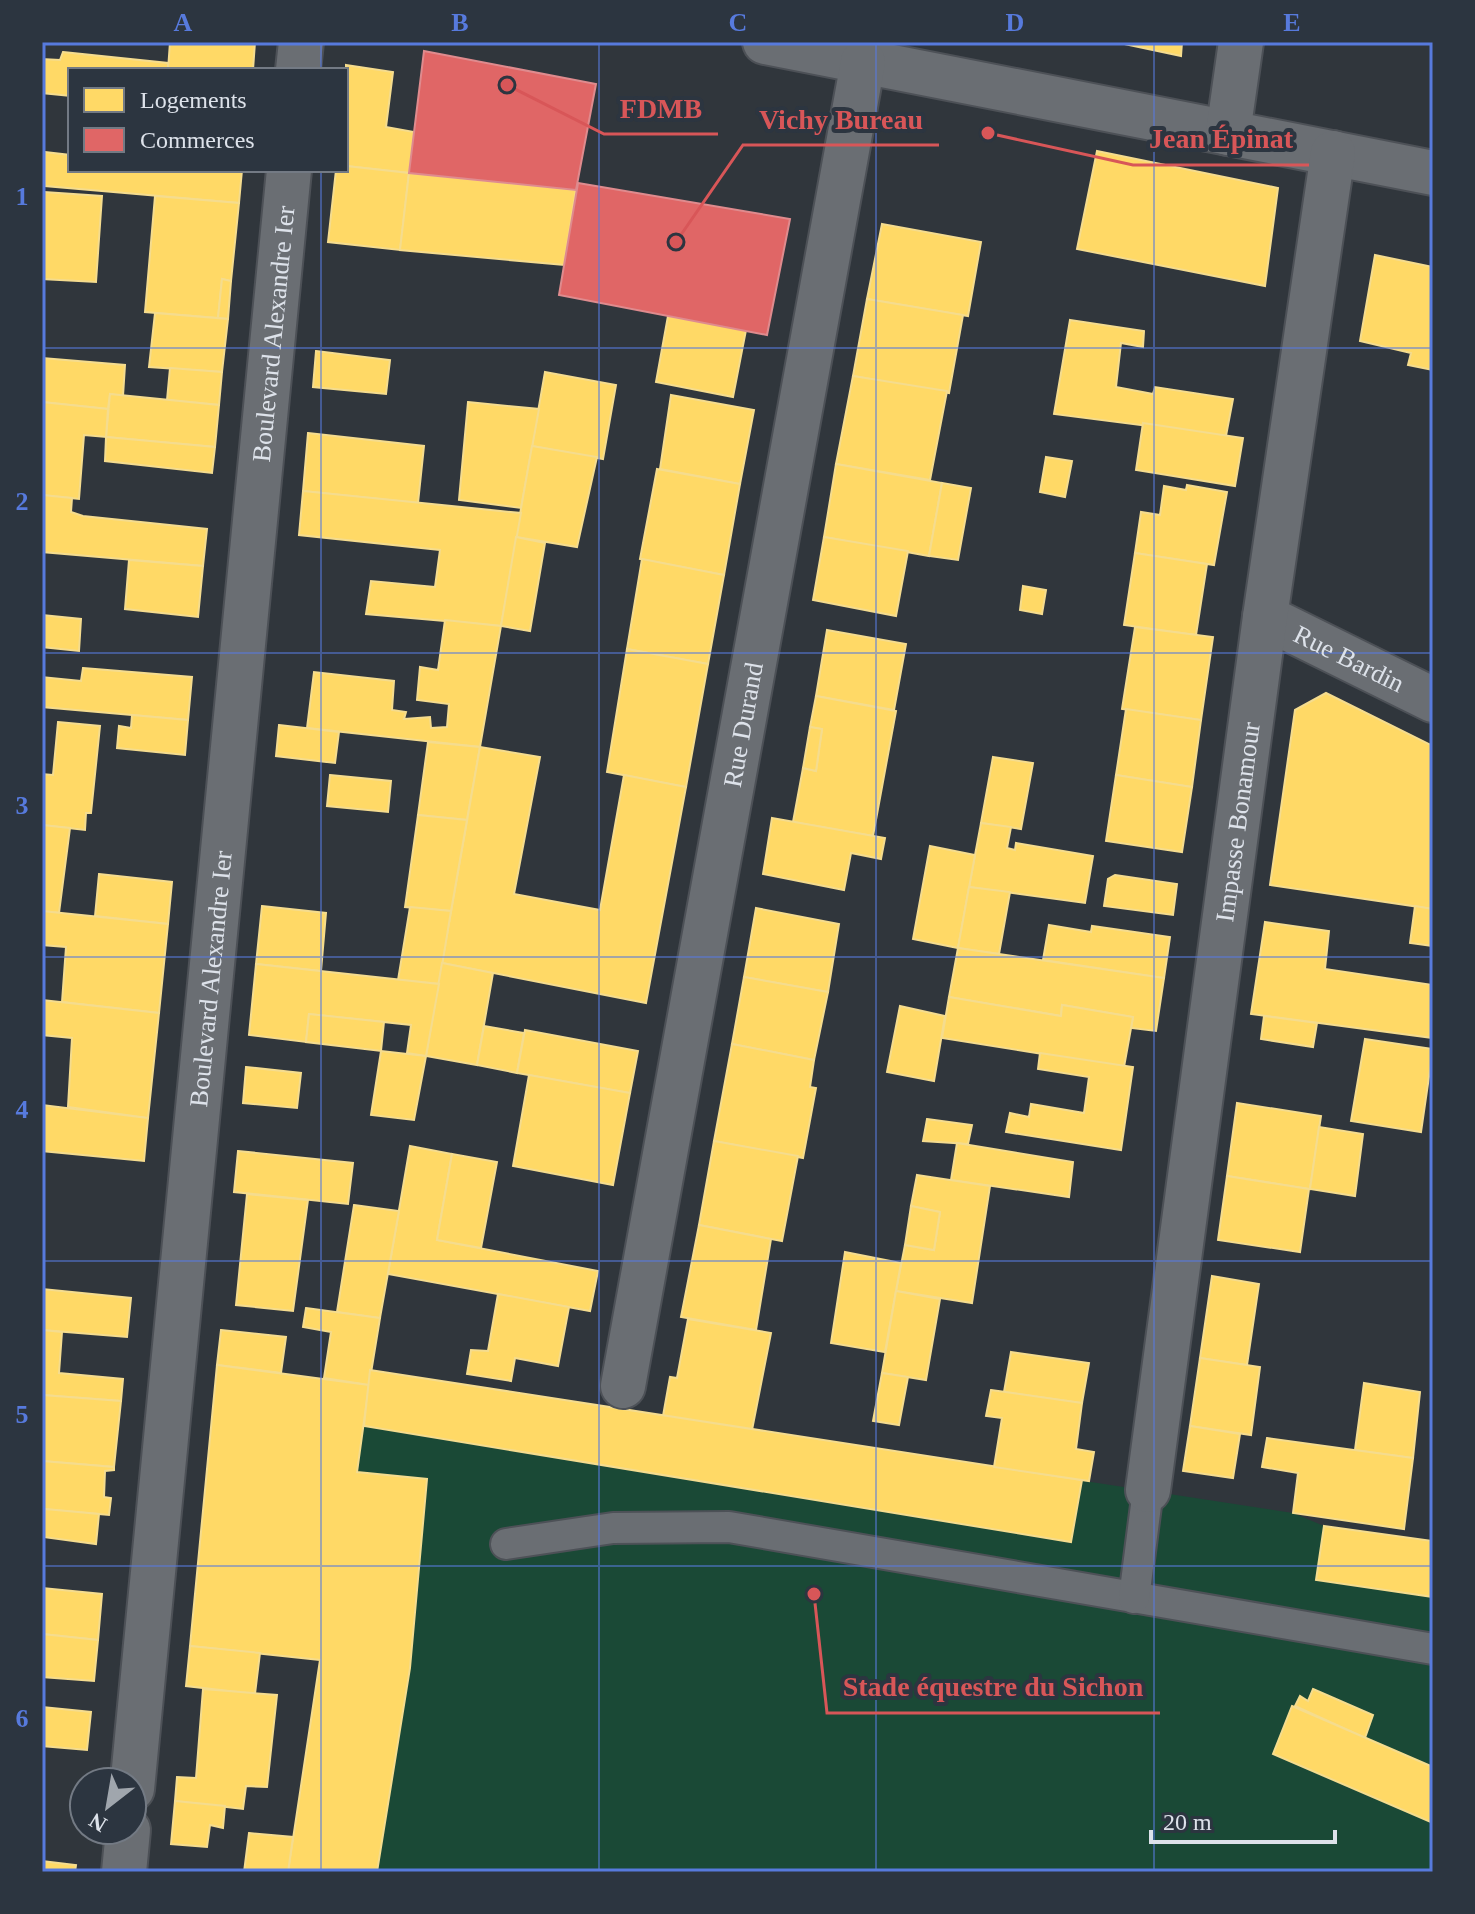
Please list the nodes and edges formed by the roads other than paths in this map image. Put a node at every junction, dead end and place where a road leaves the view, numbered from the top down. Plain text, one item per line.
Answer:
1 (301, 42) edge
2 (765, 42) edge
3 (1241, 42) edge
4 (928, 57) edge
5 (863, 62) junction
6 (298, 68) edge
7 (1228, 133) junction
8 (1333, 153) junction
9 (289, 172) edge
10 (1433, 173) edge
11 (1265, 617) junction
12 (1433, 700) edge
13 (623, 1386) dead end
14 (1148, 1490) joint
15 (506, 1544) dead end
16 (1134, 1598) junction
17 (1433, 1649) edge
18 (134, 1766) edge
19 (126, 1846) edge
20 (124, 1872) edge

1 - 6 street
2 - 5 street
3 - 7 street
4 - 5 street
4 - 7 street
5 - 13 street, Rue Durand
7 - 8 street
8 - 10 street
8 - 11 street, Impasse Bonamour
9 - 18 street, Boulevard Alexandre Ier
11 - 12 street, Rue Bardin
11 - 14 street, Impasse Bonamour
14 - 16 lane
15 - 16 lane
16 - 17 lane
19 - 20 street

